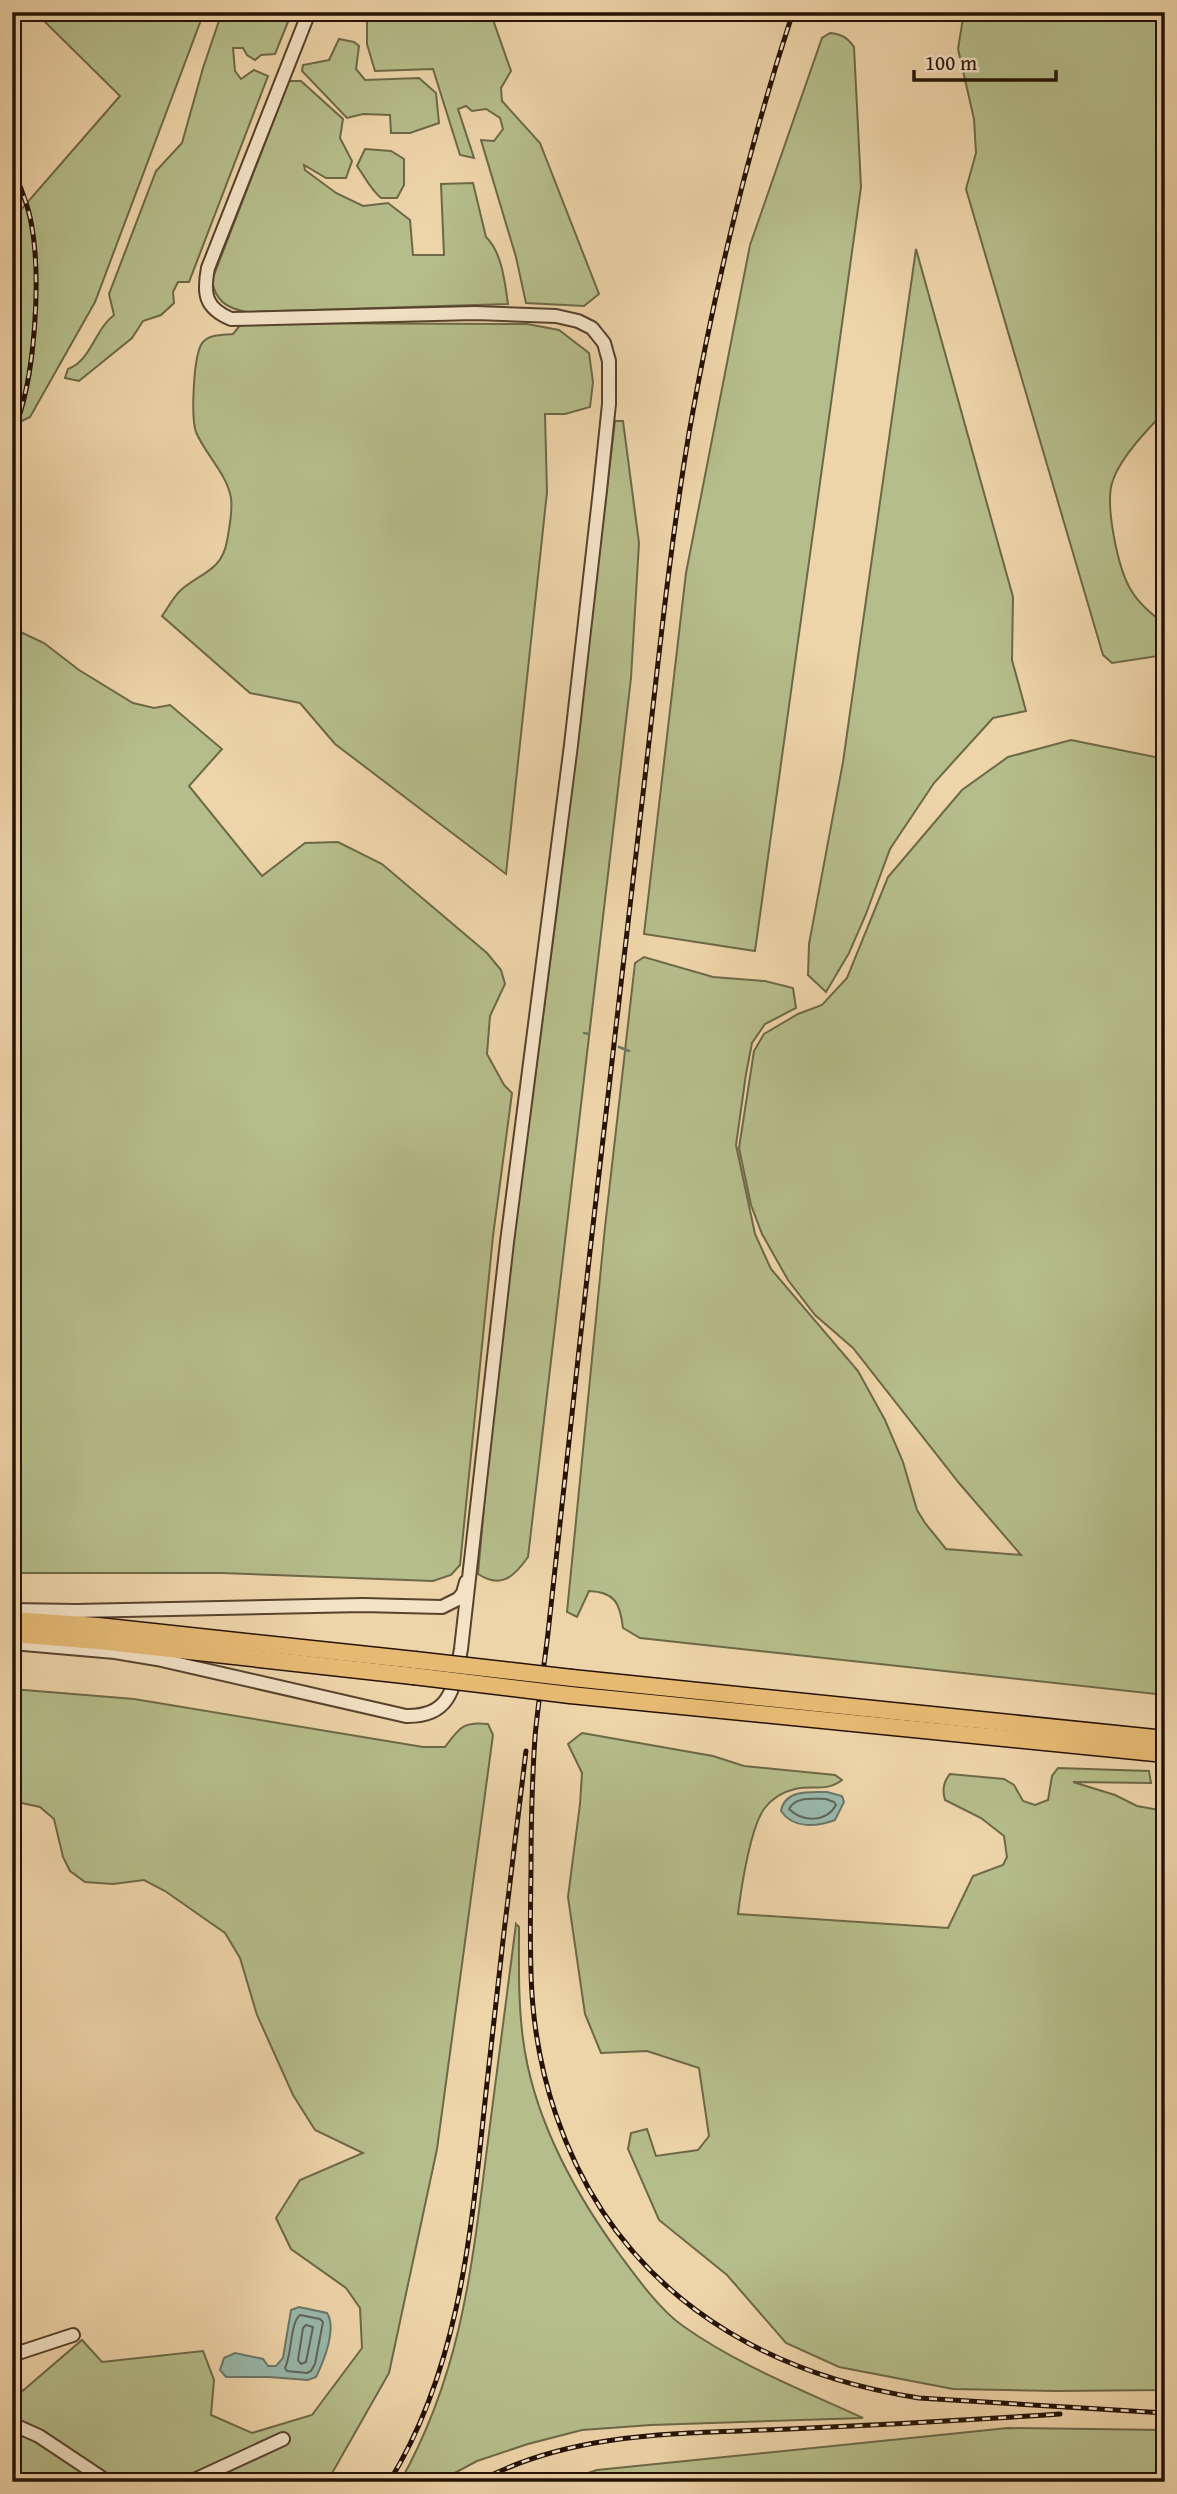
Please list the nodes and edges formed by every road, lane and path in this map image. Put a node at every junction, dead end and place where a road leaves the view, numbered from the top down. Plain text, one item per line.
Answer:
1 (309, 12) edge
2 (473, 1547) junction
3 (442, 1606) junction
4 (12, 1610) edge
5 (12, 1620) edge
6 (12, 1634) edge
7 (12, 1643) edge
8 (461, 1649) junction
9 (414, 1668) junction
10 (571, 1686) junction
11 (1165, 1739) edge
12 (1165, 1754) edge
13 (73, 2335) dead end
14 (12, 2355) edge
15 (12, 2424) edge
16 (283, 2439) dead end
17 (108, 2482) edge
18 (190, 2482) edge

1 - 2 street
2 - 3 street
2 - 8 street
3 - 4 street
3 - 8 street
5 - 9 main road
6 - 9 main road
7 - 8 street
9 - 10 main road, bridge
10 - 11 main road
10 - 12 main road
13 - 14 street
15 - 17 street
16 - 18 street

